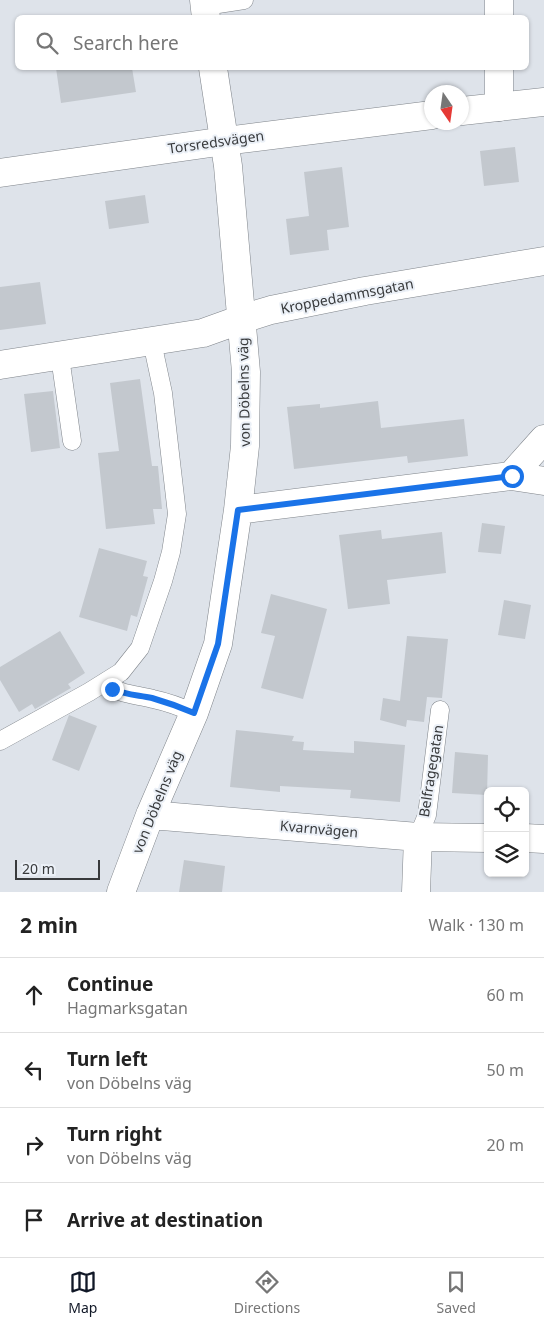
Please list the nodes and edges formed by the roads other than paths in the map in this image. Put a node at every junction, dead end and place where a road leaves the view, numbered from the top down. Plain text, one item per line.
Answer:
1 (244, 0) edge
2 (499, 0) edge
3 (205, 8) edge
4 (499, 15) edge
5 (213, 70) edge
6 (499, 70) edge
7 (544, 102) edge
8 (499, 107) junction
9 (469, 110) edge
10 (424, 116) edge
11 (225, 141) junction
12 (0, 173) edge
13 (544, 261) edge
14 (242, 319) junction
15 (152, 342) junction
16 (60, 357) junction
17 (0, 365) edge
18 (544, 439) edge
19 (72, 441) dead end
20 (512, 476) junction
21 (544, 481) edge
22 (238, 510) junction
23 (104, 682) junction
24 (440, 710) dead end
25 (194, 713) junction
26 (0, 741) edge
27 (150, 815) junction
28 (418, 837) junction
29 (484, 838) edge
30 (529, 838) edge
31 (544, 839) edge
32 (121, 892) edge
33 (416, 892) edge

1 - 3 lane
2 - 4 street
5 - 11 street, von Döbelns väg
6 - 8 street
7 - 8 street
8 - 9 street
10 - 11 street, Torsredsvägen
11 - 12 street, Torsredsvägen
11 - 14 street, von Döbelns väg
13 - 14 street, Kroppedammsgatan
14 - 15 street, Kroppedammsgatan
14 - 22 street, von Döbelns väg
15 - 16 street, Kroppedammsgatan
15 - 23 lane
16 - 17 street, Kroppedammsgatan
16 - 19 lane
18 - 20 street
20 - 21 street
20 - 22 street
22 - 25 street, von Döbelns väg
23 - 25 lane
23 - 26 lane
24 - 28 lane, Belfragegatan
25 - 27 street, von Döbelns väg
27 - 28 street, Kvarnvägen
27 - 32 street, von Döbelns väg
28 - 29 street, Kvarnvägen
28 - 33 street, Belfragegatan
30 - 31 street

